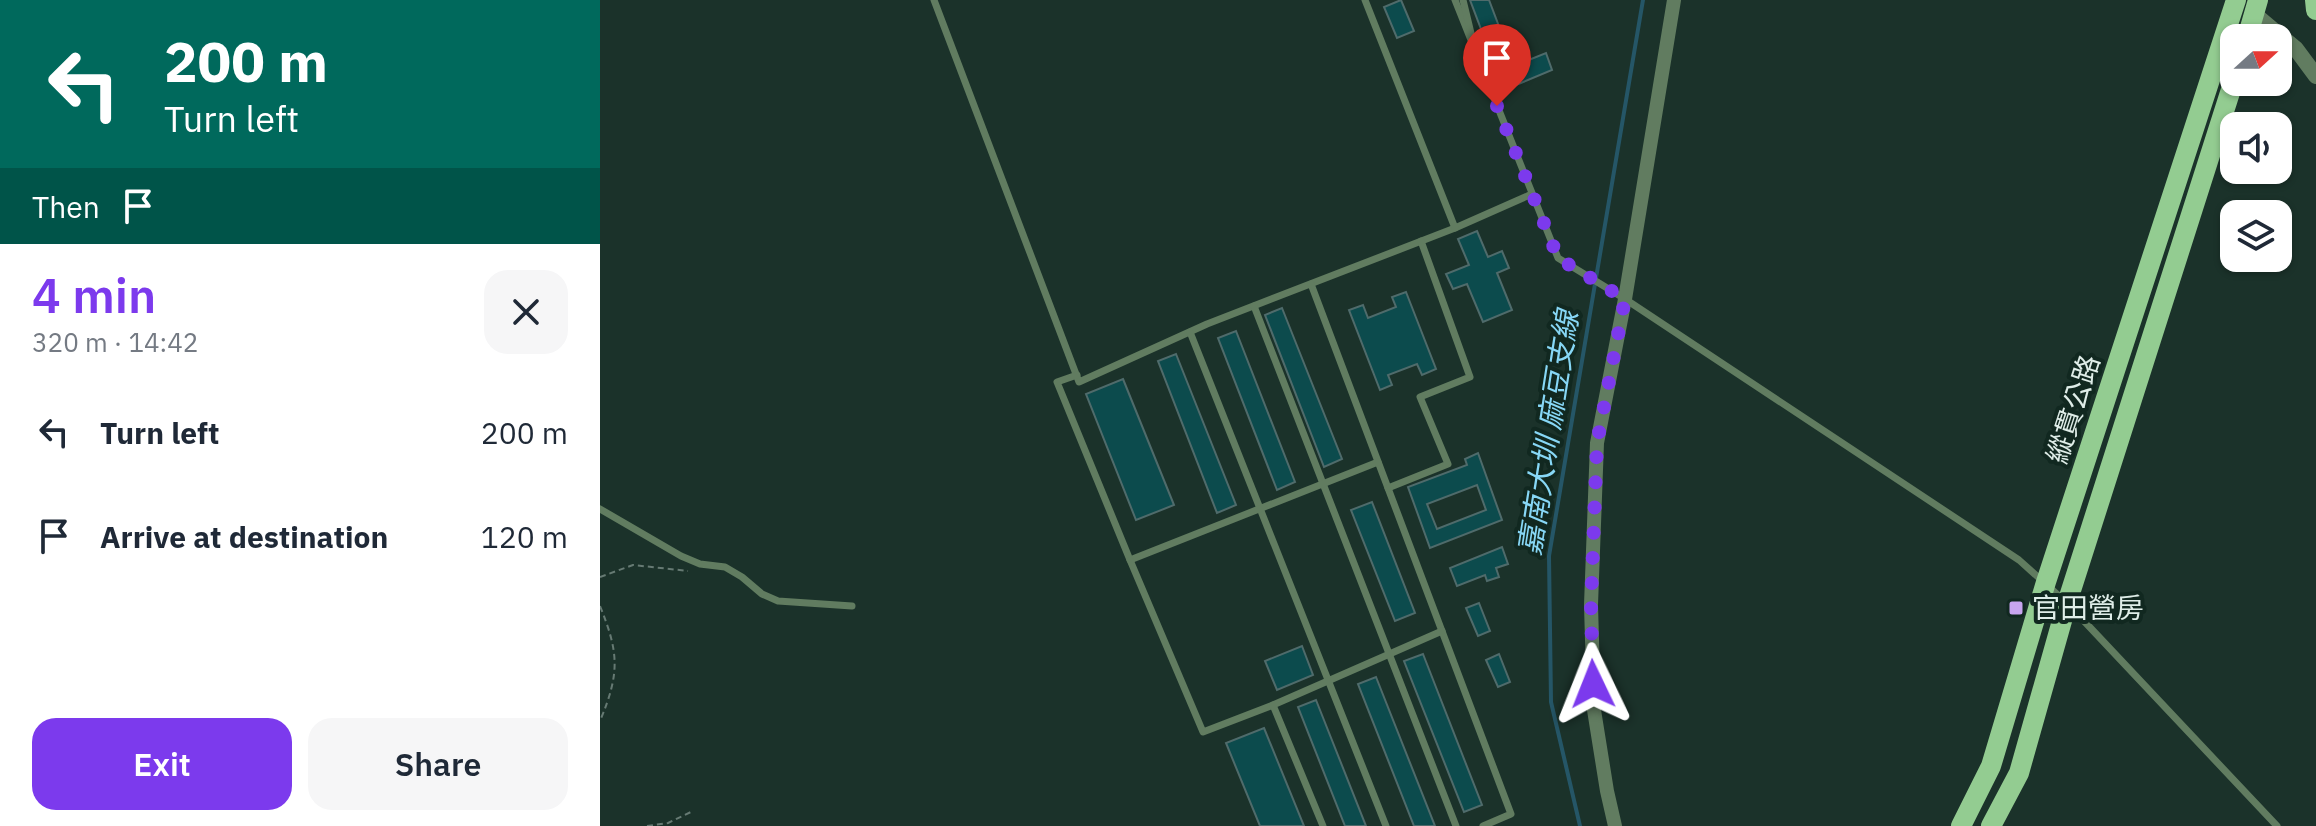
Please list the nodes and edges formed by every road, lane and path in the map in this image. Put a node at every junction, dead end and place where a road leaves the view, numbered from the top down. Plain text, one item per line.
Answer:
1 (934, 0) edge
2 (1365, 0) edge
3 (1455, 0) edge
4 (1463, 0) edge
5 (1674, 0) edge
6 (2315, 0) edge
7 (2234, 3) edge
8 (2256, 7) edge
9 (2316, 10) edge
10 (1474, 47) junction
11 (2316, 76) edge
12 (2229, 96) edge
13 (1532, 194) junction
14 (1455, 228) junction
15 (1421, 241) junction
16 (1311, 284) junction
17 (1625, 299) junction
18 (1254, 306) junction
19 (1190, 332) junction
20 (1077, 375) junction
21 (1378, 462) junction
22 (1322, 485) junction
23 (1388, 488) junction
24 (600, 509) edge
25 (1260, 509) junction
26 (1130, 560) junction
27 (687, 571) dead end
28 (600, 577) edge
29 (2046, 582) junction
30 (2067, 603) junction
31 (600, 606) edge
32 (852, 606) dead end
33 (1442, 631) junction
34 (1389, 654) junction
35 (1329, 680) junction
36 (1273, 705) junction
37 (600, 721) edge
38 (693, 811) dead end
39 (647, 826) edge
40 (1323, 826) edge
41 (1386, 826) edge
42 (1456, 826) edge
43 (1483, 826) edge
44 (1615, 826) edge
45 (1961, 826) edge
46 (1991, 826) edge
47 (2277, 826) edge

1 - 20 lane
2 - 14 lane
3 - 10 lane
4 - 10 lane
5 - 17 street
6 - 9 main road
7 - 8 main road
7 - 29 main road, 縱貫公路
8 - 11 street
10 - 13 lane
12 - 30 main road, 縱貫公路
13 - 14 lane
13 - 17 lane
14 - 15 lane
15 - 16 lane
15 - 23 lane
16 - 18 lane
16 - 21 lane
17 - 29 lane
17 - 44 street
18 - 19 lane
18 - 22 lane
19 - 20 lane
19 - 25 lane
20 - 26 lane
21 - 22 lane
21 - 23 lane
22 - 25 lane
22 - 34 lane
23 - 33 lane
24 - 32 lane
25 - 26 lane
25 - 35 lane
26 - 36 lane
27 - 28 path
29 - 30 lane
29 - 45 main road, 縱貫公路
30 - 46 main road, 縱貫公路
30 - 47 lane
31 - 37 path
33 - 34 lane
33 - 43 lane
34 - 35 lane
34 - 42 lane
35 - 36 lane
35 - 41 lane
36 - 40 lane
38 - 39 path

